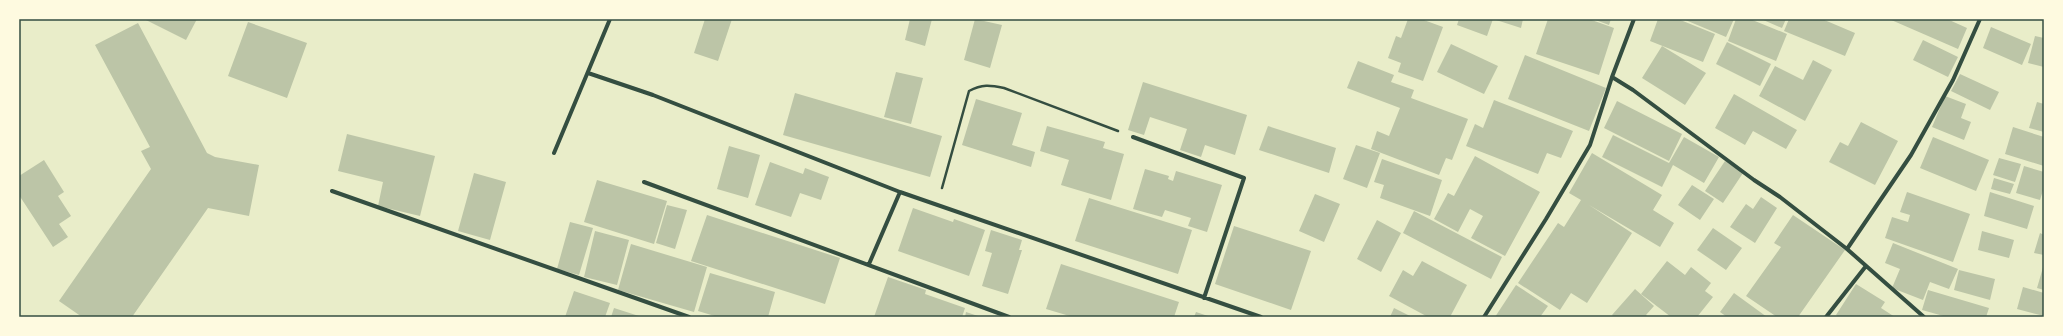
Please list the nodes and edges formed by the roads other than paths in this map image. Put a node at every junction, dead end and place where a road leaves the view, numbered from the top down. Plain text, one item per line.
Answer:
1 (610, 19) edge
2 (1634, 19) edge
3 (1980, 19) edge
4 (588, 73) junction
5 (1612, 78) junction
6 (1133, 137) road end
7 (554, 153) dead end
8 (644, 182) dead end
9 (332, 191) dead end
10 (900, 192) junction
11 (1847, 249) junction
12 (869, 264) junction
13 (1866, 266) junction
14 (1204, 298) junction
15 (689, 317) edge
16 (1009, 317) edge
17 (1261, 317) edge
18 (1484, 317) edge
19 (1826, 317) edge
20 (1924, 317) edge

1 - 4 street
2 - 5 street
3 - 11 street
4 - 7 street
4 - 10 street
5 - 11 street
5 - 18 street
6 - 14 street
8 - 12 street
9 - 15 street
10 - 12 street
10 - 14 street
11 - 13 street
12 - 16 street
13 - 19 street
13 - 20 street
14 - 17 street

